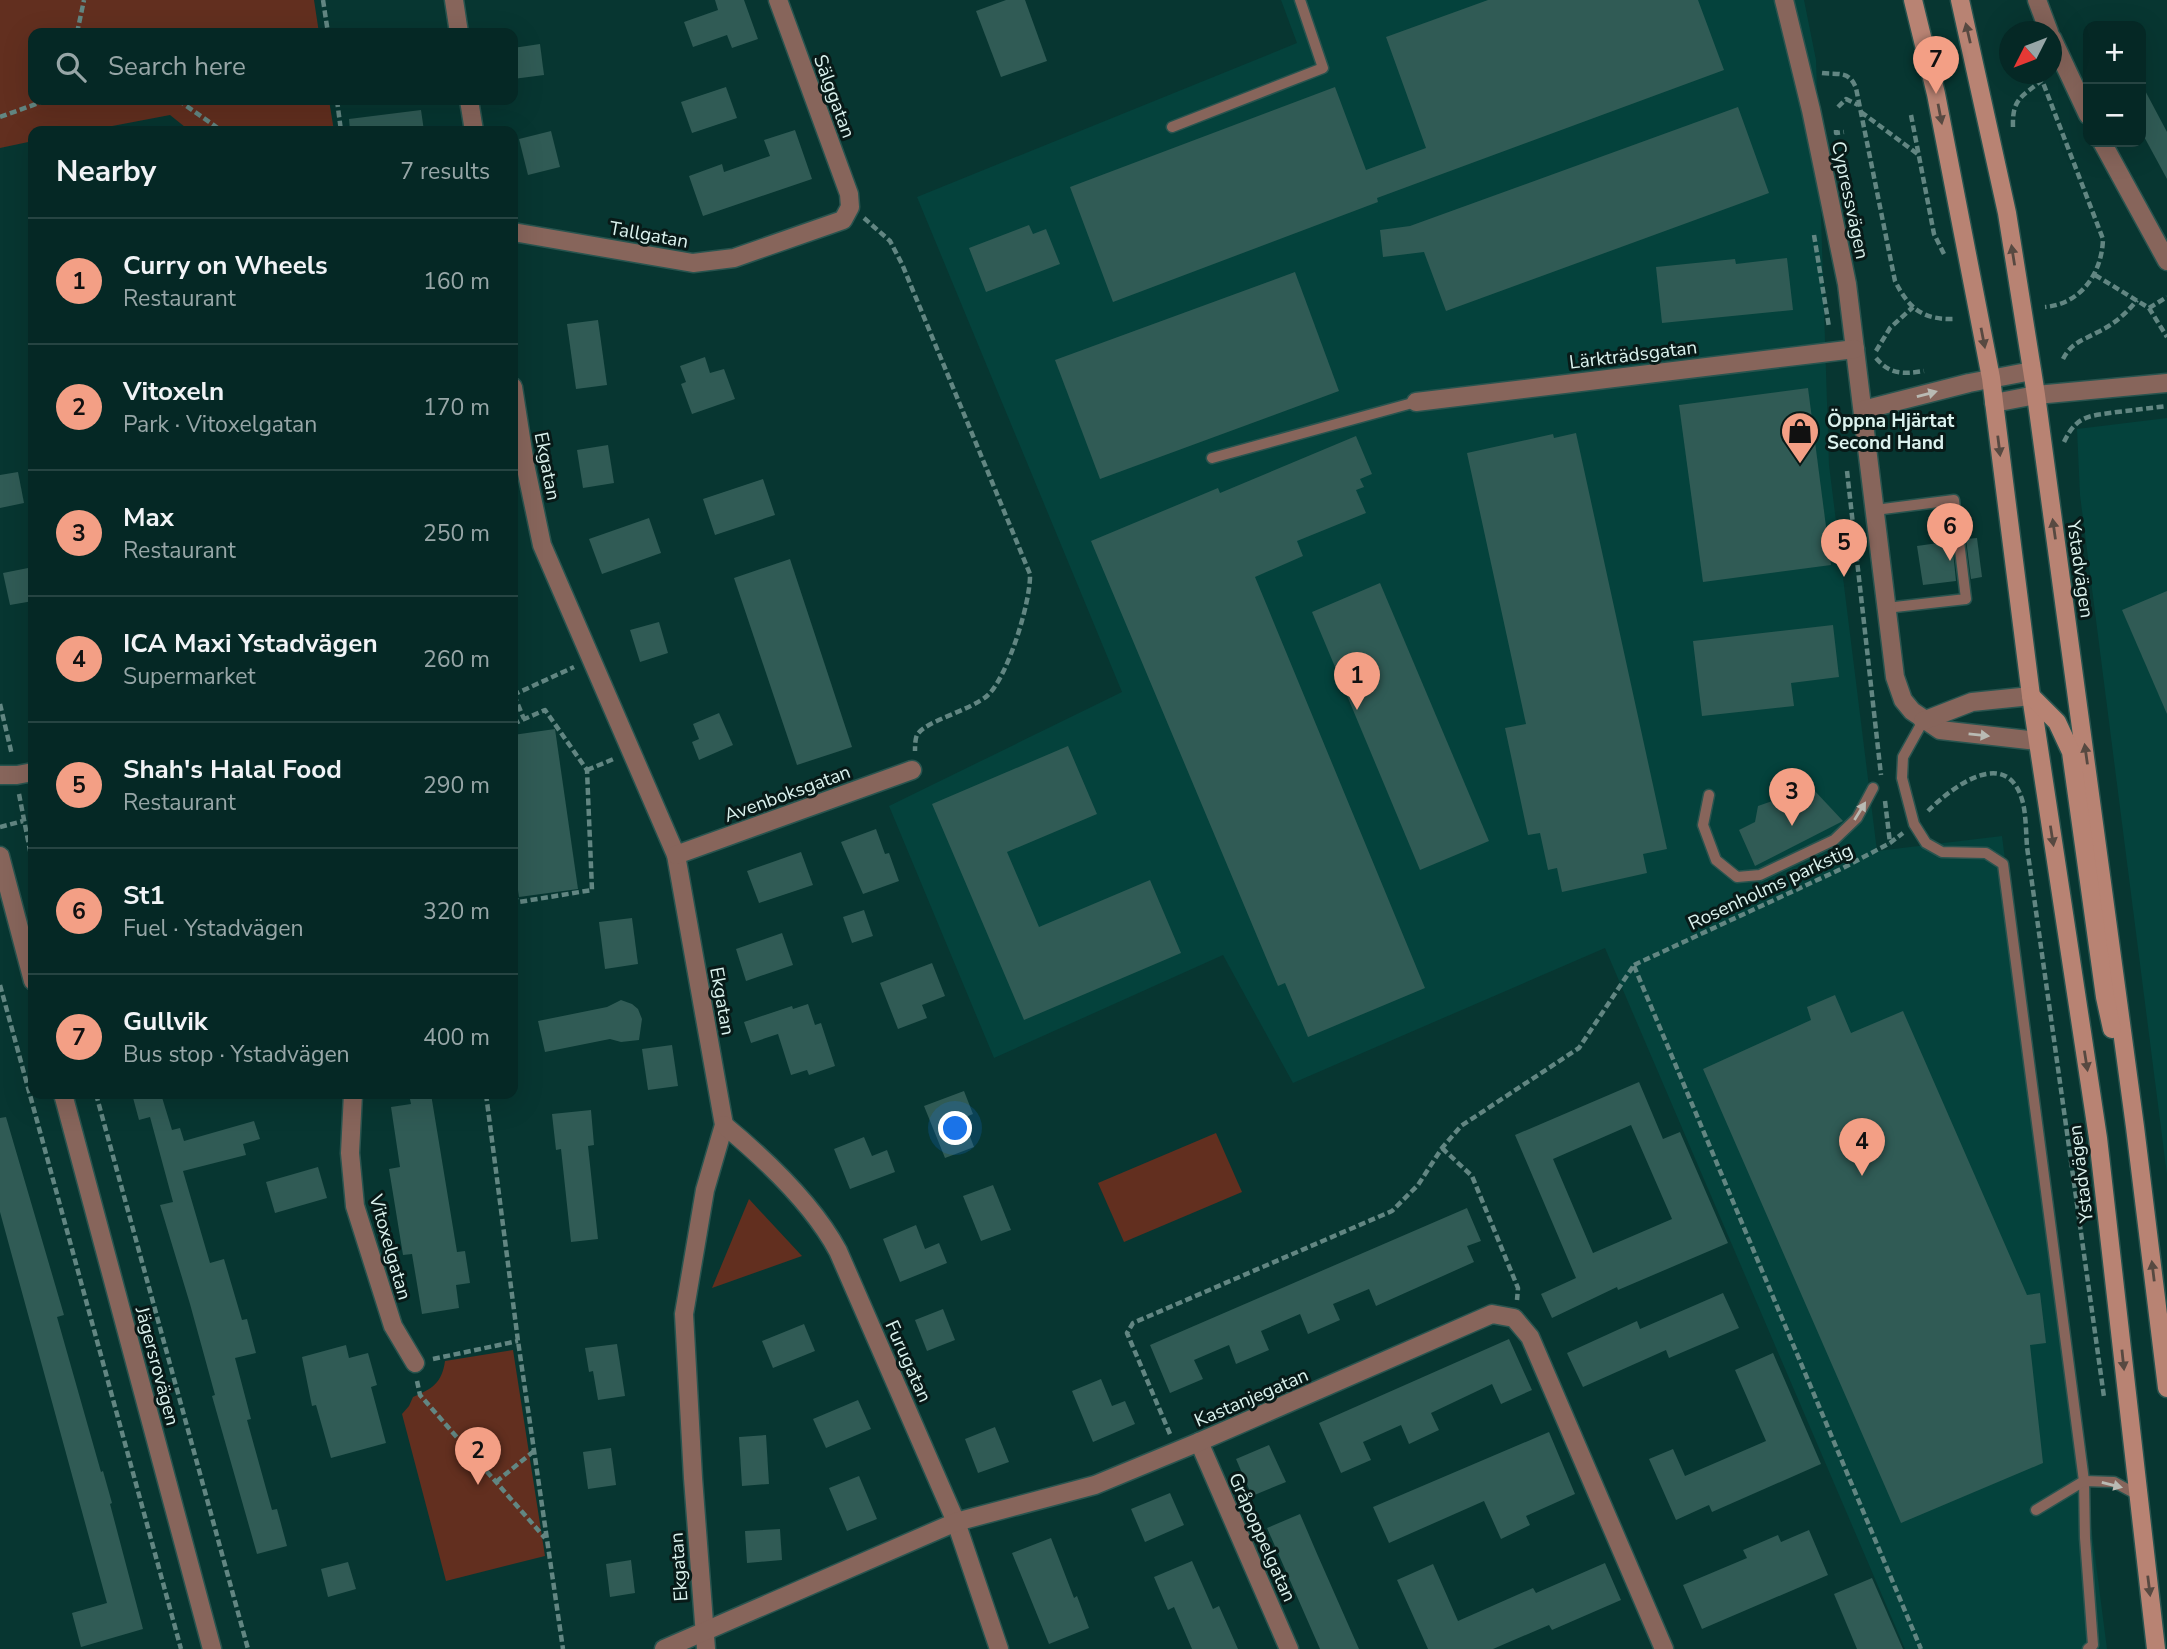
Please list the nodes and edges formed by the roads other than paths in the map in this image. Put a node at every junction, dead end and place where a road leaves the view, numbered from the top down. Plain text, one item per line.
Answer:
1 (454, 0) edge
2 (778, 0) edge
3 (1300, 0) edge
4 (1784, 0) edge
5 (1913, 0) edge
6 (1960, 0) edge
7 (2037, 0) edge
8 (2045, 21) edge
9 (458, 28) edge
10 (2062, 59) edge
11 (2083, 104) edge
12 (470, 105) edge
13 (473, 126) edge
14 (1172, 127) dead end
15 (2105, 147) edge
16 (850, 207) joint
17 (518, 233) edge
18 (2167, 261) edge
19 (1855, 349) junction
20 (2032, 371) junction
21 (1990, 378) junction
22 (2167, 383) edge
23 (2036, 395) junction
24 (1416, 402) joint
25 (1994, 403) junction
26 (1863, 410) junction
27 (518, 419) edge
28 (1212, 458) dead end
29 (1875, 510) junction
30 (1886, 608) junction
31 (2031, 696) junction
32 (1923, 721) junction
33 (2038, 741) junction
34 (912, 770) road end
35 (28, 773) edge
36 (0, 775) edge
37 (1878, 788) road end
38 (1709, 795) dead end
39 (676, 855) junction
40 (0, 856) edge
41 (28, 962) edge
42 (64, 1099) edge
43 (352, 1099) edge
44 (724, 1125) junction
45 (2138, 1147) junction
46 (415, 1363) road end
47 (2167, 1388) edge
48 (1199, 1442) junction
49 (2084, 1481) junction
50 (2138, 1495) junction
51 (2036, 1510) dead end
52 (956, 1522) junction
53 (704, 1641) edge
54 (2091, 1647) edge
55 (212, 1649) edge
56 (664, 1649) edge
57 (999, 1649) edge
58 (1289, 1649) edge
59 (1664, 1649) edge
60 (2156, 1649) edge

1 - 9 street
2 - 16 street, Sälggatan
3 - 14 lane
4 - 19 street, Cypressvägen
5 -> 21 main road, Ystadvägen
20 -> 6 main road, Ystadvägen
7 - 8 street
10 - 11 street
12 - 13 street
15 - 18 street
16 - 17 street, Tallgatan
19 - 24 street, Lärkträdsgatan
19 - 26 street, Cypressvägen
20 - 21 street
20 - 23 main road, Ystadvägen
21 - 25 main road, Ystadvägen
26 -> 21 street
22 - 23 street
23 - 25 street
45 -> 23 main road, Ystadvägen
24 - 28 lane
25 -> 31 main road, Ystadvägen
26 - 29 street, Cypressvägen
27 - 39 street, Ekgatan
29 - 30 street, Cypressvägen
29 - 30 lane
30 - 32 street, Cypressvägen
31 - 32 street
31 - 33 main road, Ystadvägen
31 - 45 main road, Ystadvägen
32 -> 33 street
32 - 49 lane
33 -> 50 main road, Ystadvägen
34 - 39 street, Avenboksgatan
35 - 36 street
38 -> 37 lane
39 - 44 street, Ekgatan
40 - 41 street
42 - 55 street, Jägersrovägen
43 - 46 street, Vitoxelgatan
44 - 52 street, Furugatan
44 - 53 street, Ekgatan
47 -> 45 main road, Ystadvägen
48 - 52 street, Kastanjegatan
48 - 58 street, Gråpoppelgatan
48 - 59 street, Kastanjegatan
49 -> 50 lane
49 - 51 lane
49 - 54 lane
50 -> 60 main road, Ystadvägen
52 - 53 street, Kastanjegatan
52 - 57 street, Furugatan
53 - 56 street, Kastanjegatan

